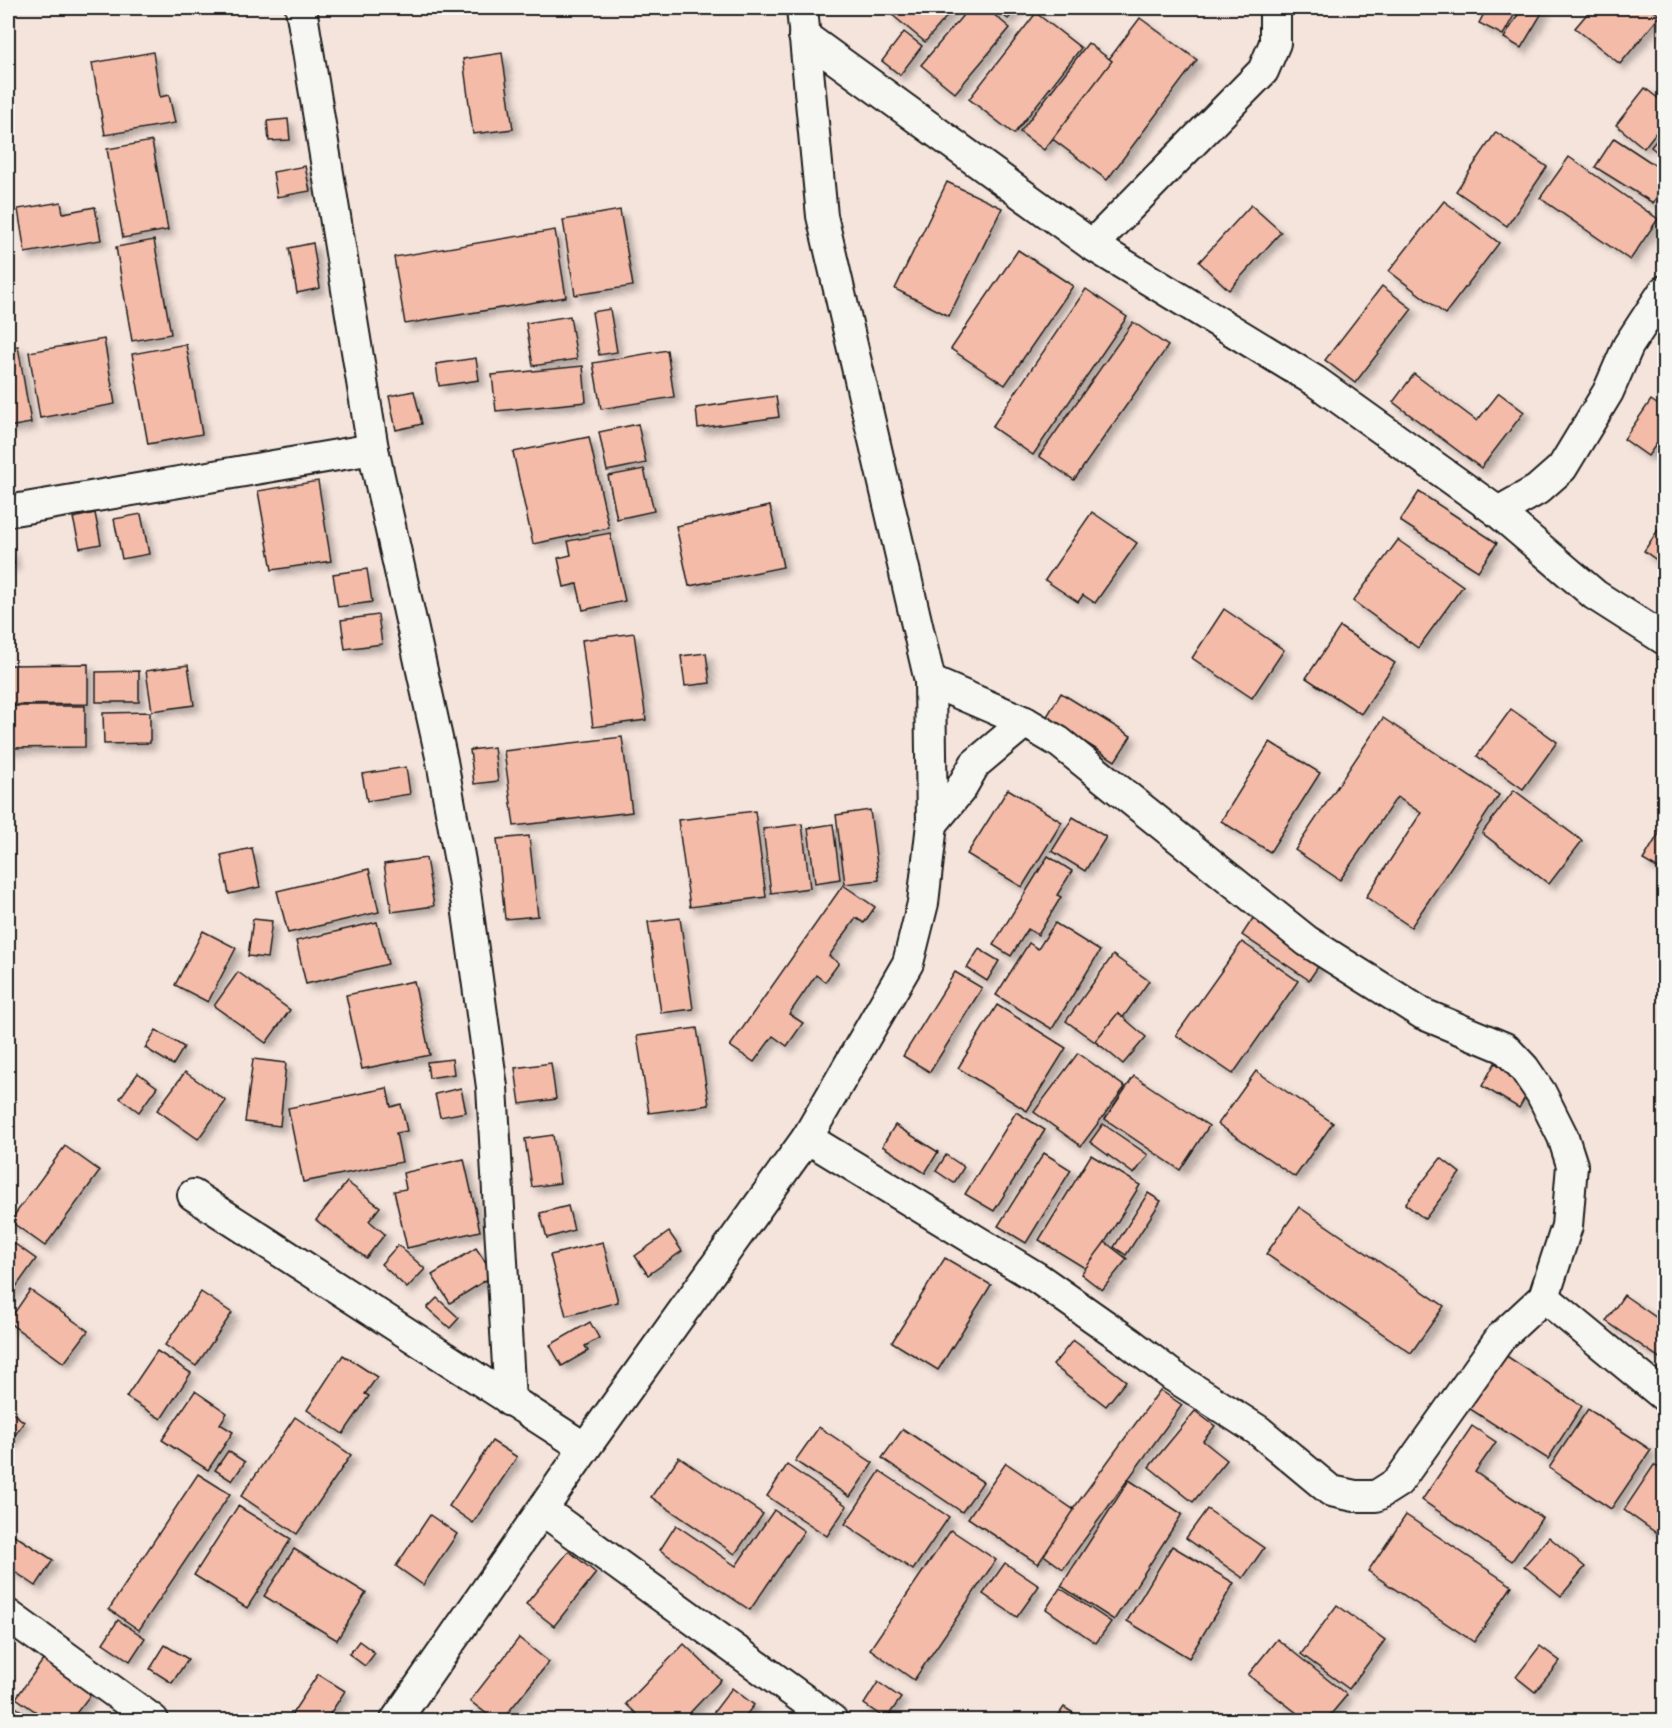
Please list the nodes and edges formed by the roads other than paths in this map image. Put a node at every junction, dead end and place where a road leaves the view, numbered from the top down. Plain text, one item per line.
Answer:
1 (301, 8) edge
2 (1275, 8) edge
3 (803, 22) edge
4 (1092, 245) junction
5 (1665, 291) edge
6 (373, 449) junction
7 (8, 511) edge
8 (1498, 512) junction
9 (1665, 639) edge
10 (930, 681) junction
11 (1025, 722) junction
12 (932, 824) junction
13 (807, 1138) junction
14 (193, 1195) dead end
15 (1544, 1297) junction
16 (1665, 1396) edge
17 (510, 1401) junction
18 (585, 1448) junction
19 (544, 1511) junction
20 (8, 1615) edge
21 (153, 1720) edge
22 (396, 1720) edge
23 (832, 1720) edge

1 - 6 street
2 - 4 street
3 - 4 street
3 - 10 street
4 - 8 street
5 - 8 street
6 - 7 street
6 - 17 street
8 - 9 street
10 - 11 street
10 - 12 street
11 - 12 street
11 - 15 street
12 - 13 street
13 - 15 street
13 - 18 street
14 - 17 street
15 - 16 street
17 - 18 street
18 - 19 street
19 - 22 street
19 - 23 street
20 - 21 street

